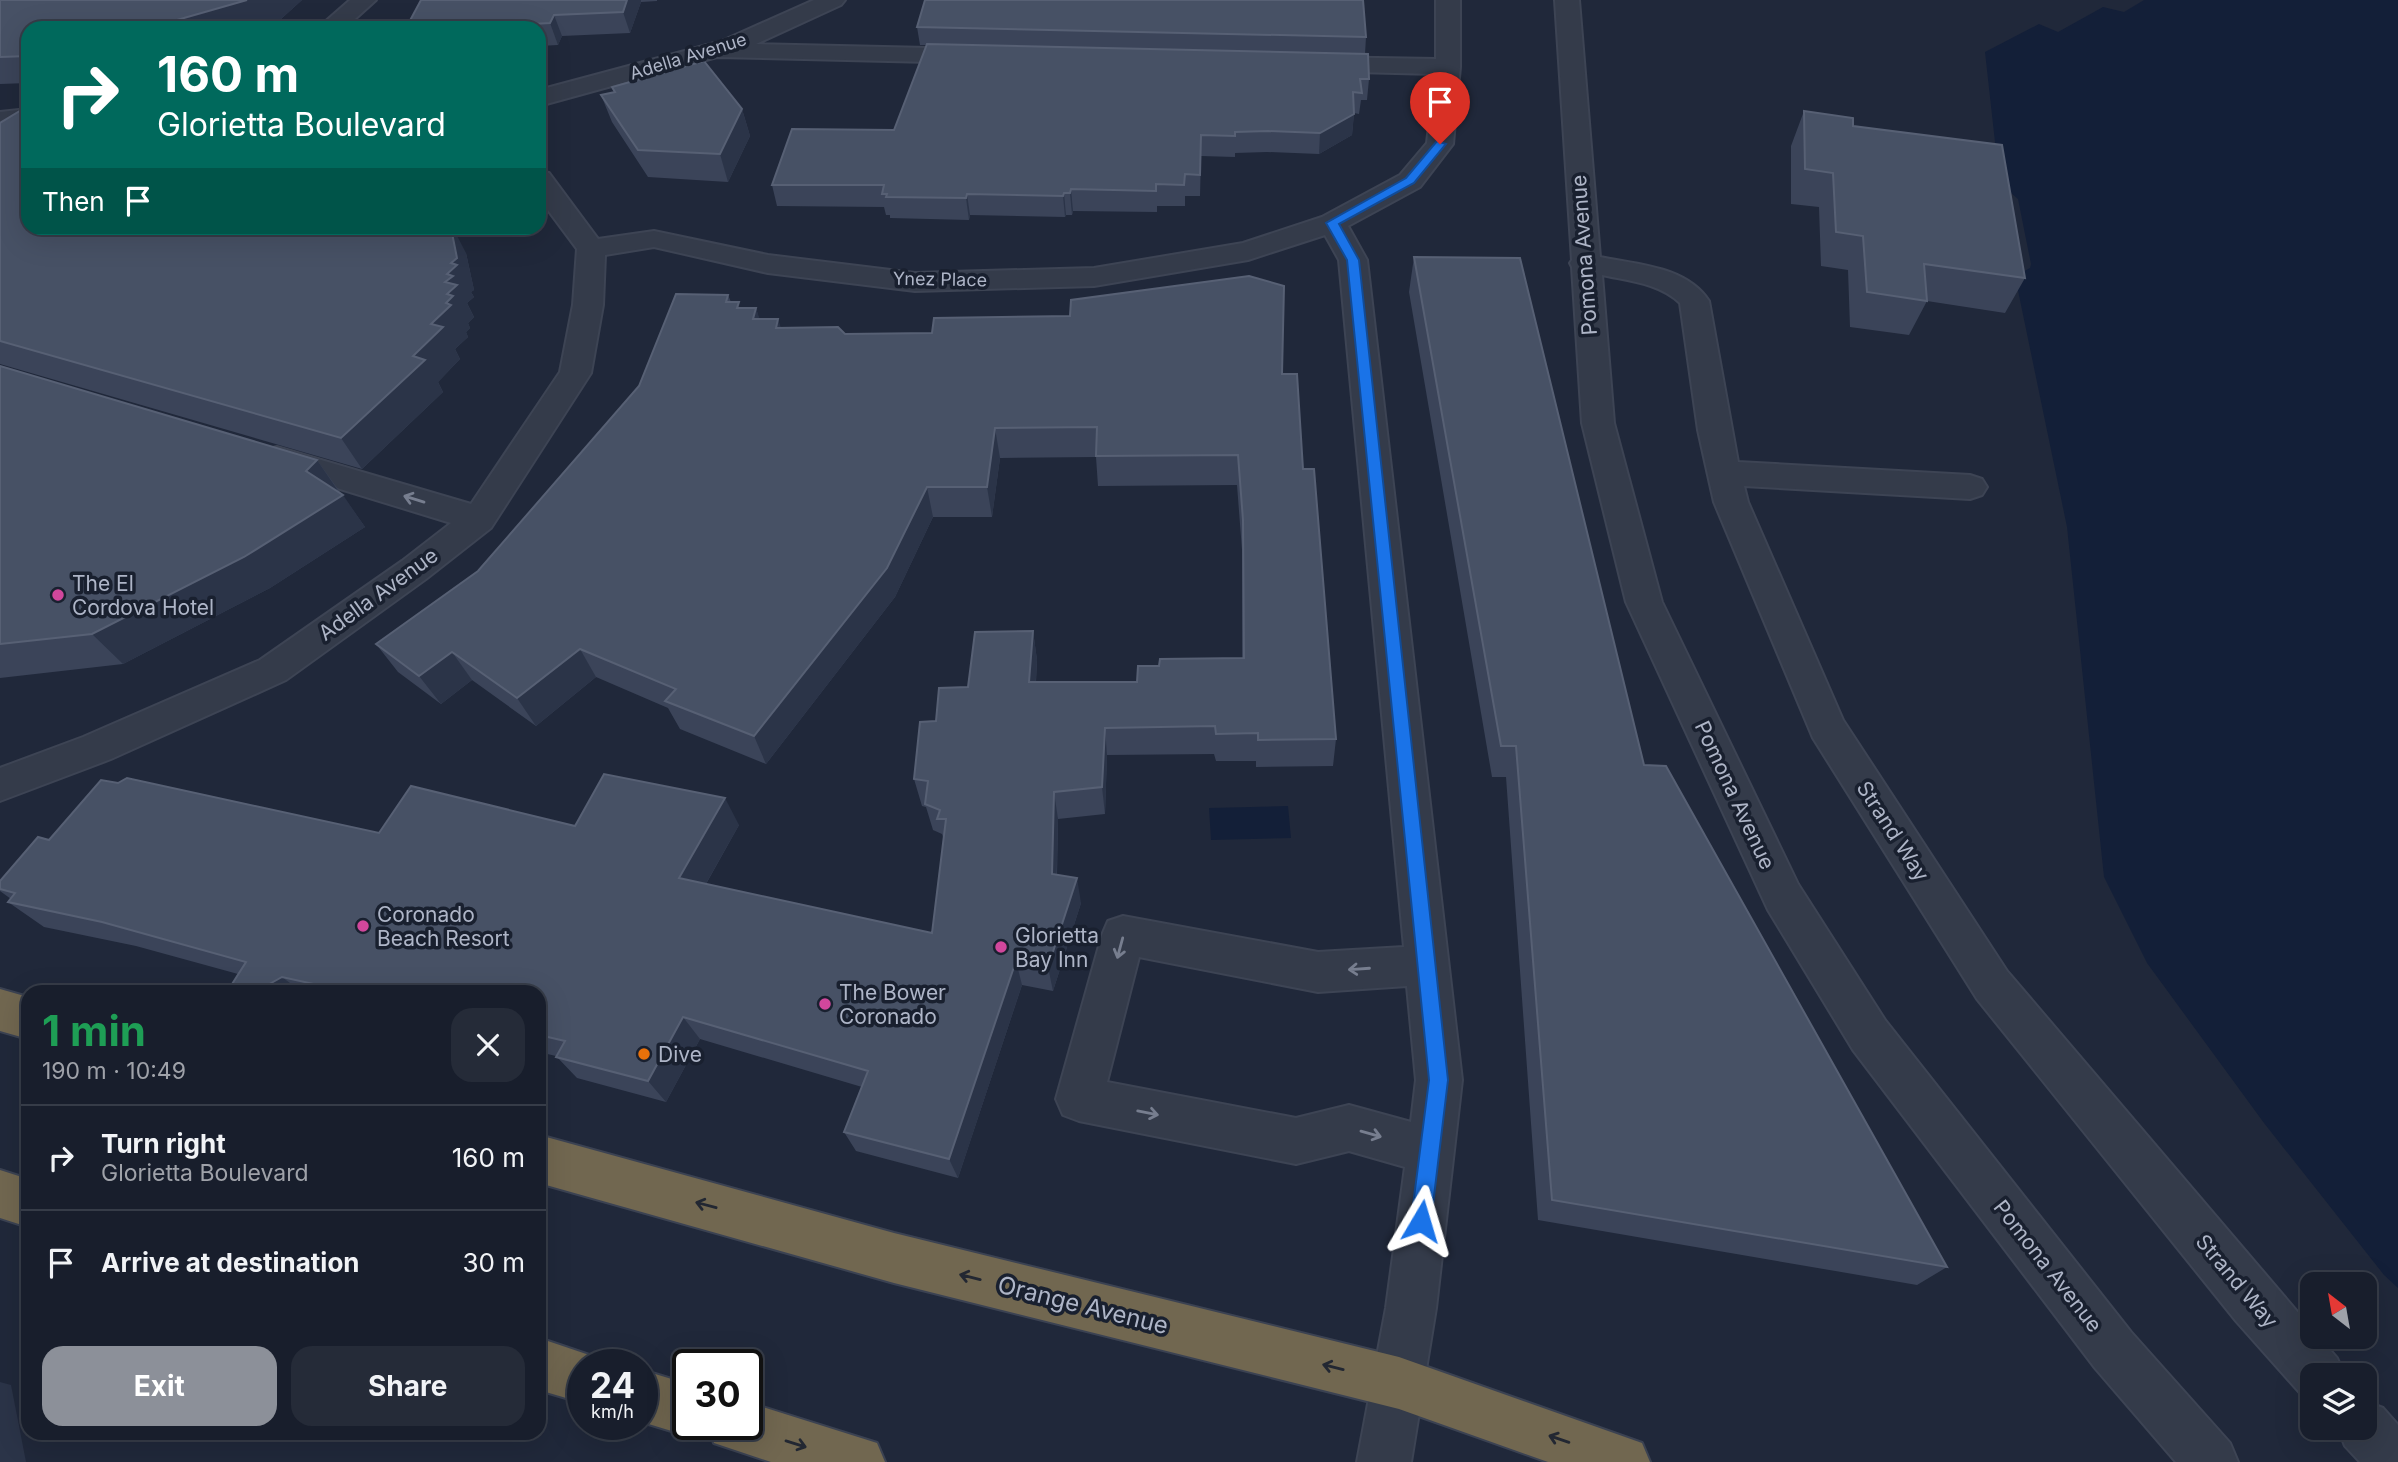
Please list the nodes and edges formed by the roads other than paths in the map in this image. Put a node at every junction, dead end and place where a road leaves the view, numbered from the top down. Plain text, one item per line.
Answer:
1 (364, 0) edge
2 (833, 0) edge
3 (1448, 0) edge
4 (1567, 0) edge
5 (338, 21) edge
6 (717, 50) junction
7 (993, 56) edge
8 (1296, 63) edge
9 (1448, 67) junction
10 (546, 96) edge
11 (0, 120) edge
12 (21, 129) edge
13 (546, 188) edge
14 (1332, 223) junction
15 (591, 249) junction
16 (1584, 263) junction
17 (253, 451) edge
18 (1724, 472) junction
19 (1970, 487) dead end
20 (479, 519) junction
21 (0, 785) edge
22 (1427, 965) junction
23 (0, 1010) edge
24 (21, 1015) edge
25 (1430, 1151) junction
26 (546, 1161) edge
27 (0, 1194) edge
28 (21, 1201) edge
29 (2307, 1363) edge
30 (546, 1366) edge
31 (567, 1372) edge
32 (1399, 1383) junction
33 (763, 1433) edge
34 (2376, 1440) edge
35 (858, 1462) edge
36 (1384, 1462) edge
37 (1623, 1462) edge
38 (2211, 1462) edge
39 (2396, 1462) edge

1 - 5 street
2 - 6 street, Adella Avenue
3 - 9 street, Ynez Place
4 - 16 street, Pomona Avenue
6 - 7 street
6 - 10 street, Adella Avenue
8 - 9 street
9 - 14 street, Ynez Place
11 - 12 street
13 - 15 street
14 - 15 street, Ynez Place
14 - 22 street
15 - 20 street, Adella Avenue
16 - 18 street, Strand Way
16 - 38 street, Pomona Avenue
20 -> 17 street
18 - 19 street
18 - 29 street, Strand Way
20 - 21 street, Adella Avenue
22 - 25 street
22 -> 25 street
23 - 24 highway
25 - 32 street
32 -> 26 highway, Orange Avenue
27 - 28 highway
30 - 31 highway
32 - 36 street
37 -> 32 highway, Orange Avenue
33 -> 35 highway
34 - 39 street

